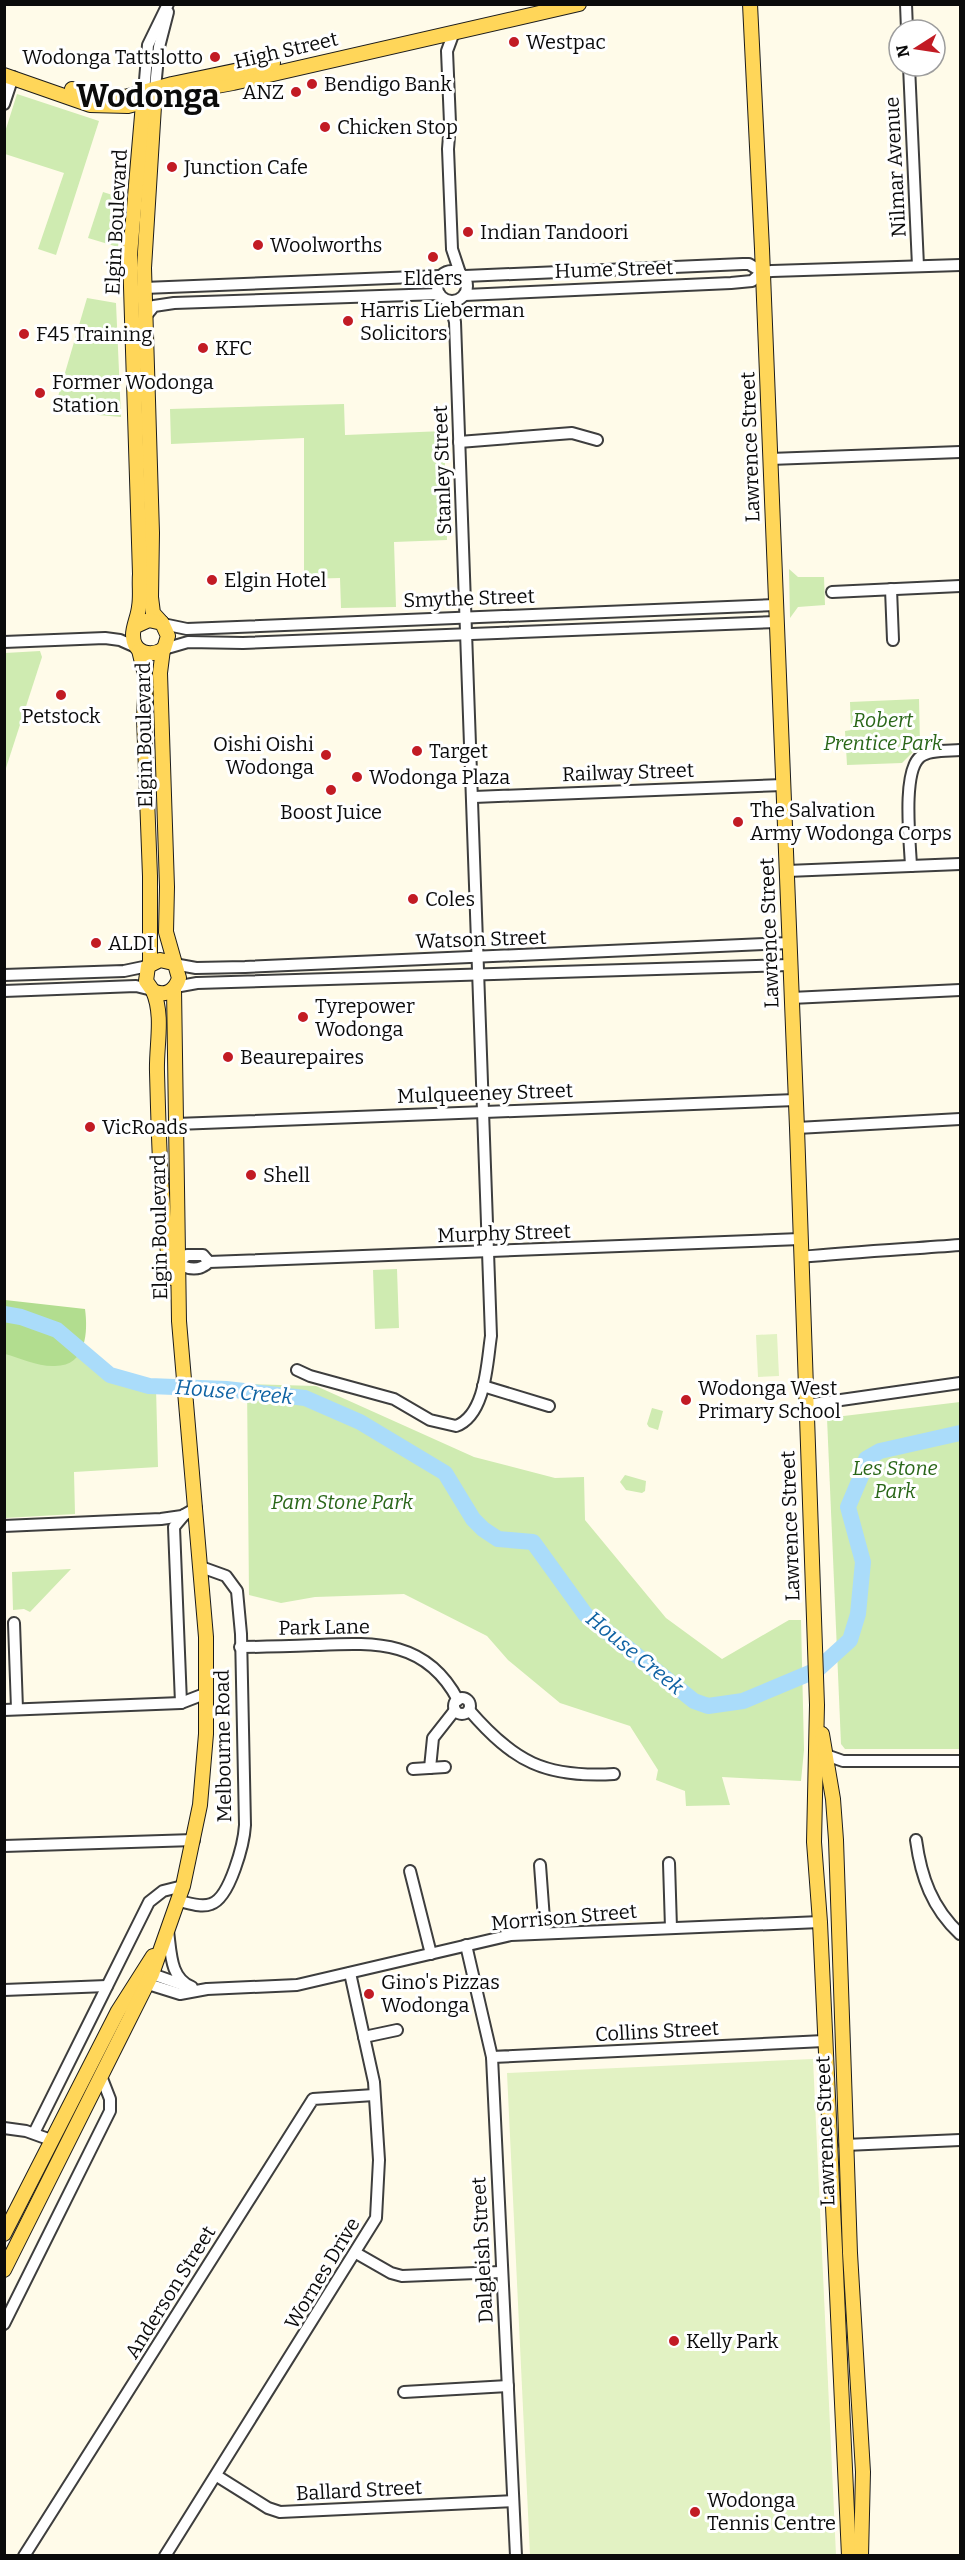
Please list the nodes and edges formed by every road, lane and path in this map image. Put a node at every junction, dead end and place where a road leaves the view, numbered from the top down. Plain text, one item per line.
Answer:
1 (169, 4) edge
2 (542, 4) edge
3 (579, 4) edge
4 (751, 8) edge
5 (454, 32) junction
6 (7, 73) edge
7 (910, 78) edge
8 (149, 95) junction
9 (4, 104) edge
10 (730, 264) junction
11 (960, 265) edge
12 (918, 266) junction
13 (649, 267) junction
14 (762, 272) junction
15 (538, 273) junction
16 (463, 274) junction
17 (440, 276) junction
18 (367, 280) junction
19 (315, 282) junction
20 (731, 283) junction
21 (235, 285) junction
22 (650, 286) junction
23 (144, 288) junction
24 (539, 290) junction
25 (439, 294) junction
26 (369, 296) junction
27 (463, 297) junction
28 (315, 298) junction
29 (235, 300) junction
30 (449, 301) junction
31 (131, 303) junction
32 (145, 317) junction
33 (455, 322) junction
34 (597, 440) dead end
35 (459, 442) junction
36 (960, 452) edge
37 (770, 459) junction
38 (960, 586) edge
39 (891, 589) junction
40 (832, 592) dead end
41 (776, 605) junction
42 (711, 608) junction
43 (523, 614) junction
44 (466, 616) junction
45 (429, 617) junction
46 (777, 622) junction
47 (298, 623) junction
48 (162, 624) junction
49 (712, 625) junction
50 (242, 626) junction
51 (135, 627) junction
52 (525, 631) junction
53 (467, 633) junction
54 (429, 636) junction
55 (105, 638) junction
56 (298, 640) junction
57 (892, 640) dead end
58 (4, 642) edge
59 (243, 643) junction
60 (138, 649) junction
61 (163, 649) junction
62 (960, 750) edge
63 (783, 784) junction
64 (474, 796) junction
65 (960, 864) edge
66 (911, 866) junction
67 (787, 871) junction
68 (789, 943) junction
69 (746, 945) junction
70 (512, 956) junction
71 (478, 957) junction
72 (446, 958) junction
73 (174, 964) junction
74 (303, 964) junction
75 (790, 965) junction
76 (149, 966) junction
77 (746, 966) junction
78 (245, 967) junction
79 (513, 974) junction
80 (9, 975) edge
81 (479, 975) junction
82 (447, 976) junction
83 (304, 981) junction
84 (245, 983) junction
85 (174, 988) junction
86 (960, 990) edge
87 (4, 991) edge
88 (16, 991) junction
89 (152, 991) junction
90 (791, 998) junction
91 (795, 1100) junction
92 (484, 1111) junction
93 (960, 1119) edge
94 (176, 1124) junction
95 (797, 1128) junction
96 (178, 1156) junction
97 (160, 1163) junction
98 (171, 1230) junction
99 (800, 1239) junction
100 (960, 1245) edge
101 (489, 1252) junction
102 (801, 1257) junction
103 (174, 1263) junction
104 (183, 1370) joint
105 (297, 1370) dead end
106 (960, 1383) edge
107 (483, 1386) junction
108 (806, 1405) junction
109 (549, 1406) dead end
110 (191, 1511) junction
111 (161, 1519) junction
112 (4, 1526) edge
113 (174, 1535) junction
114 (201, 1567) junction
115 (14, 1623) dead end
116 (240, 1647) junction
117 (207, 1693) junction
118 (181, 1702) junction
119 (457, 1705) junction
120 (17, 1709) junction
121 (4, 1710) edge
122 (207, 1710) junction
123 (960, 1761) edge
124 (824, 1762) junction
125 (445, 1767) dead end
126 (430, 1768) junction
127 (413, 1769) dead end
128 (614, 1774) dead end
129 (194, 1840) junction
130 (916, 1840) dead end
131 (4, 1846) edge
132 (669, 1863) dead end
133 (540, 1865) dead end
134 (410, 1870) dead end
135 (183, 1886) junction
136 (179, 1901) junction
137 (837, 1921) junction
138 (820, 1922) junction
139 (671, 1928) junction
140 (959, 1930) edge
141 (545, 1933) junction
142 (166, 1936) junction
143 (466, 1946) junction
144 (431, 1954) junction
145 (350, 1973) junction
146 (147, 1978) junction
147 (106, 1986) junction
148 (192, 1987) junction
149 (207, 1989) junction
150 (4, 1990) edge
151 (397, 2030) dead end
152 (364, 2037) junction
153 (841, 2041) junction
154 (824, 2042) junction
155 (492, 2057) junction
156 (94, 2080) junction
157 (374, 2095) junction
158 (4, 2128) edge
159 (34, 2133) junction
160 (51, 2140) junction
161 (960, 2140) edge
162 (845, 2145) junction
163 (829, 2146) junction
164 (4, 2234) edge
165 (356, 2253) junction
166 (850, 2253) junction
167 (834, 2254) junction
168 (4, 2270) edge
169 (501, 2272) junction
170 (4, 2324) edge
171 (508, 2386) junction
172 (404, 2392) dead end
173 (217, 2476) junction
174 (513, 2501) junction
175 (24, 2556) edge
176 (165, 2556) edge
177 (516, 2556) edge
178 (849, 2556) edge
179 (861, 2556) edge

1 - 8 street, Elgin Boulevard
2 - 8 main road, High Street
3 - 5 main road, High Street
4 - 14 main road, Lawrence Street
5 - 8 main road, High Street
5 - 16 street
6 - 8 main road, High Street
6 - 9 street
7 - 12 street, Nilmar Avenue
8 - 23 main road, Elgin Boulevard
8 - 31 main road, Elgin Boulevard
10 - 13 street, Hume Street
10 - 14 street, Hume Street
10 - 20 street
11 - 12 street, Hume Street
12 - 14 street, Hume Street
13 - 15 street, Hume Street
13 - 22 street
14 - 20 street, Hume Street
14 - 37 main road, Lawrence Street
15 - 16 street, Hume Street
15 - 24 street
16 - 17 street
16 - 27 street
17 - 18 street
17 - 25 street
18 - 19 street
18 - 26 street
19 - 21 street
19 - 28 street
20 - 22 street, Hume Street
21 - 23 street
21 - 29 street
22 - 24 street, Hume Street
23 - 31 street
23 - 32 main road, Elgin Boulevard
24 - 27 street, Hume Street
25 - 26 street
25 - 30 street
26 - 28 street
27 - 30 street
27 - 33 street, Stanley Street
28 - 29 street
29 - 32 street
30 - 33 street, Stanley Street
31 - 51 main road, Elgin Boulevard
32 - 48 main road, Elgin Boulevard
33 - 35 street, Stanley Street
34 - 35 street
35 - 44 street, Stanley Street
36 - 37 street
37 - 41 main road, Lawrence Street
38 - 39 street
39 - 40 street
39 - 57 street
41 - 42 street, Smythe Street
41 - 46 main road, Lawrence Street
42 - 43 street, Smythe Street
42 - 49 street
43 - 44 street, Smythe Street
43 - 52 street
44 - 45 street, Smythe Street
44 - 53 street, Stanley Street
45 - 47 street, Smythe Street
45 - 54 street
46 - 49 street, Smythe Street
46 - 63 main road, Lawrence Street
47 - 50 street, Smythe Street
47 - 56 street
48 - 50 street, Smythe Street
48 - 51 main road
48 - 61 main road
49 - 52 street, Smythe Street
50 - 59 street
51 - 55 street
51 - 60 main road
52 - 53 street, Smythe Street
53 - 54 street, Smythe Street
53 - 64 street
54 - 56 street, Smythe Street
55 - 58 street
55 - 60 street
56 - 59 street, Smythe Street
59 - 61 street, Smythe Street
60 - 61 main road
60 - 76 main road, Elgin Boulevard
61 - 73 main road, Elgin Boulevard
62 - 66 street
63 - 64 street, Railway Street
63 - 67 main road, Lawrence Street
64 - 71 street
65 - 66 street
66 - 67 street
67 - 68 main road, Lawrence Street
68 - 69 street, Watson Street
68 - 75 main road, Lawrence Street
69 - 70 street, Watson Street
69 - 77 street
70 - 71 street, Watson Street
70 - 79 street
71 - 72 street, Watson Street
71 - 81 street
72 - 74 street, Watson Street
72 - 82 street
73 - 76 main road
73 - 78 street, Watson Street
73 - 85 main road
74 - 78 street, Watson Street
74 - 83 street
75 - 77 street, Watson Street
75 - 90 main road, Lawrence Street
76 - 80 street
76 - 89 main road
77 - 79 street, Watson Street
78 - 84 street
79 - 81 street, Watson Street
80 - 88 street
81 - 82 street, Watson Street
81 - 92 street
82 - 83 street, Watson Street
83 - 84 street, Watson Street
84 - 85 street, Watson Street
85 - 89 main road
85 - 94 main road, Elgin Boulevard
86 - 90 street
87 - 88 street
88 - 89 street
89 - 97 main road, Elgin Boulevard
90 - 91 main road, Lawrence Street
91 - 92 street, Mulqueeney Street
91 - 95 main road, Lawrence Street
92 - 94 street, Mulqueeney Street
92 - 101 street
93 - 95 street
94 - 96 main road, Elgin Boulevard
95 - 99 main road, Lawrence Street
96 - 97 main road
96 - 98 main road, Elgin Boulevard
97 - 98 main road, Elgin Boulevard
98 - 103 main road, Elgin Boulevard
99 - 101 street, Murphy Street
99 - 102 main road, Lawrence Street
100 - 102 street
101 - 103 street, Murphy Street
101 - 107 street
102 - 108 main road, Lawrence Street
103 - 104 main road, Elgin Boulevard
104 - 110 main road, Melbourne Road
105 - 107 street
106 - 108 street
107 - 109 street
108 - 124 main road, Lawrence Street
110 - 111 street
110 - 113 street
110 - 114 main road, Melbourne Road
111 - 112 street
111 - 113 street
113 - 118 street
114 - 116 street, Melbourne Road
114 - 117 main road, Melbourne Road
115 - 120 street
116 - 119 street, Park Lane
116 - 136 street, Melbourne Road
117 - 118 street
117 - 122 main road, Melbourne Road
118 - 120 street
118 - 122 street
119 - 126 street
119 - 128 street, Park Lane
120 - 121 street
122 - 129 main road, Melbourne Road
123 - 124 street
124 - 137 main road, Lawrence Street
124 - 138 main road, Lawrence Street
125 - 126 street
126 - 127 street
129 - 131 street
129 - 135 main road, Melbourne Road
130 - 140 street
132 - 139 street
133 - 141 street
134 - 144 street
135 - 136 main road, Melbourne Road
135 - 147 street
136 - 142 main road, Melbourne Road
137 - 138 main road
137 - 153 main road, Lawrence Street
138 - 139 street, Morrison Street
138 - 154 main road, Lawrence Street
139 - 141 street, Morrison Street
141 - 143 street, Morrison Street
142 - 146 main road, Melbourne Road
142 - 148 street
143 - 144 street, Morrison Street
143 - 155 street, Dalgleish Street
144 - 145 street, Morrison Street
145 - 149 street, Morrison Street
145 - 152 street, Wornes Drive
146 - 148 street, Morrison Street
146 - 149 street, Morrison Street
146 - 156 main road, Melbourne Road
147 - 150 street
147 - 159 street
148 - 149 street, Morrison Street
151 - 152 street
152 - 157 street, Wornes Drive
153 - 154 main road
153 - 162 main road, Lawrence Street
154 - 155 street, Collins Street
154 - 163 main road, Lawrence Street
155 - 169 street, Dalgleish Street
156 - 160 main road, Melbourne Road
156 - 168 main road, Melbourne Road
156 - 170 street
157 - 165 street, Wornes Drive
157 - 175 street, Anderson Street
158 - 159 street
159 - 160 street
160 - 164 main road, Melbourne Road
161 - 162 street
162 - 163 main road
162 - 166 main road, Lawrence Street
163 - 167 main road, Lawrence Street
165 - 169 street
165 - 173 street, Wornes Drive
166 - 167 main road
166 - 179 main road, Lawrence Street
167 - 178 main road, Lawrence Street
169 - 171 street, Dalgleish Street
171 - 172 street
171 - 174 street, Dalgleish Street
173 - 174 street, Ballard Street
173 - 176 street, Wornes Drive
174 - 177 street, Dalgleish Street

